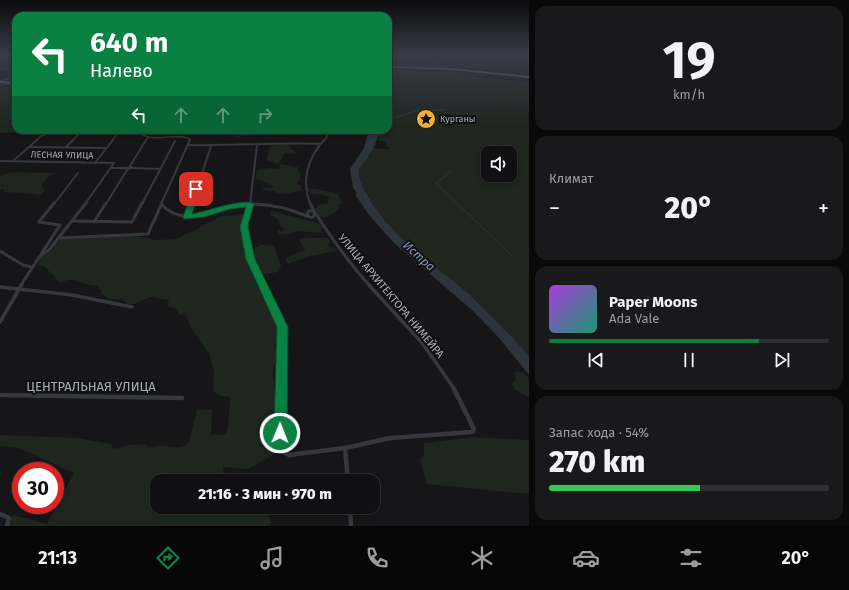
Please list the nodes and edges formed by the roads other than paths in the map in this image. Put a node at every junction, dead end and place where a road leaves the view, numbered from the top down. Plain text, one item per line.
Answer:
1 (10, 79) edge
2 (0, 83) edge
3 (12, 83) edge
4 (45, 134) edge
5 (78, 134) edge
6 (117, 134) edge
7 (140, 134) edge
8 (328, 134) edge
9 (148, 137) junction
10 (176, 139) junction
11 (321, 144) junction
12 (188, 145) junction
13 (257, 145) junction
14 (211, 146) junction
15 (29, 147) junction
16 (66, 147) junction
17 (106, 148) junction
18 (0, 161) edge
19 (13, 161) junction
20 (95, 162) junction
21 (131, 167) junction
22 (112, 168) junction
23 (127, 169) junction
24 (160, 169) junction
25 (78, 173) dead end
26 (162, 204) junction
27 (250, 204) junction
28 (312, 208) junction
29 (308, 213) junction
30 (316, 214) junction
31 (187, 217) junction
32 (313, 217) junction
33 (318, 219) junction
34 (73, 221) junction
35 (94, 222) junction
36 (58, 238) junction
37 (0, 251) edge
38 (40, 256) junction
39 (32, 267) junction
40 (0, 287) edge
41 (20, 288) junction
42 (132, 307) dead end
43 (0, 322) edge
44 (0, 395) edge
45 (182, 398) dead end
46 (345, 448) junction
47 (347, 474) edge
48 (0, 514) edge
49 (351, 514) edge
50 (7, 526) edge
51 (352, 526) edge

1 - 2 street
2 - 3 highway
4 - 15 street
5 - 16 street
6 - 17 street
7 - 9 street
8 - 11 street, УЛИЦА АРХИТЕКТОРА НИМЕЙРА
9 - 10 street
9 - 21 street
10 - 12 street
10 - 24 street
11 - 13 street
11 - 28 street, УЛИЦА АРХИТЕКТОРА НИМЕЙРА
12 - 14 street
12 - 26 street
13 - 14 street
13 - 27 street
14 - 31 street
15 - 16 street
15 - 19 street
16 - 17 street
17 - 20 street
18 - 19 street
19 - 20 street, ЛЕСНАЯ УЛИЦА
20 - 22 street, ЛЕСНАЯ УЛИЦА
21 - 23 street
21 - 24 street
22 - 23 street
22 - 34 street
23 - 35 street
24 - 35 street
25 - 38 street
26 - 31 street
26 - 36 street
27 - 29 street
27 - 31 street
27 - 46 street
28 - 29 street
28 - 30 street, УЛИЦА АРХИТЕКТОРА НИМЕЙРА
29 - 30 street
29 - 32 street
30 - 32 street
30 - 33 street, УЛИЦА АРХИТЕКТОРА НИМЕЙРА
32 - 33 street
33 - 46 street, УЛИЦА АРХИТЕКТОРА НИМЕЙРА
34 - 35 street
34 - 36 street
36 - 38 street
37 - 39 street
38 - 39 street
39 - 41 street
40 - 41 street
41 - 42 street
41 - 43 street
44 - 45 street, ЦЕНТРАЛЬНАЯ УЛИЦА
46 - 47 street
48 - 50 street
49 - 51 street

